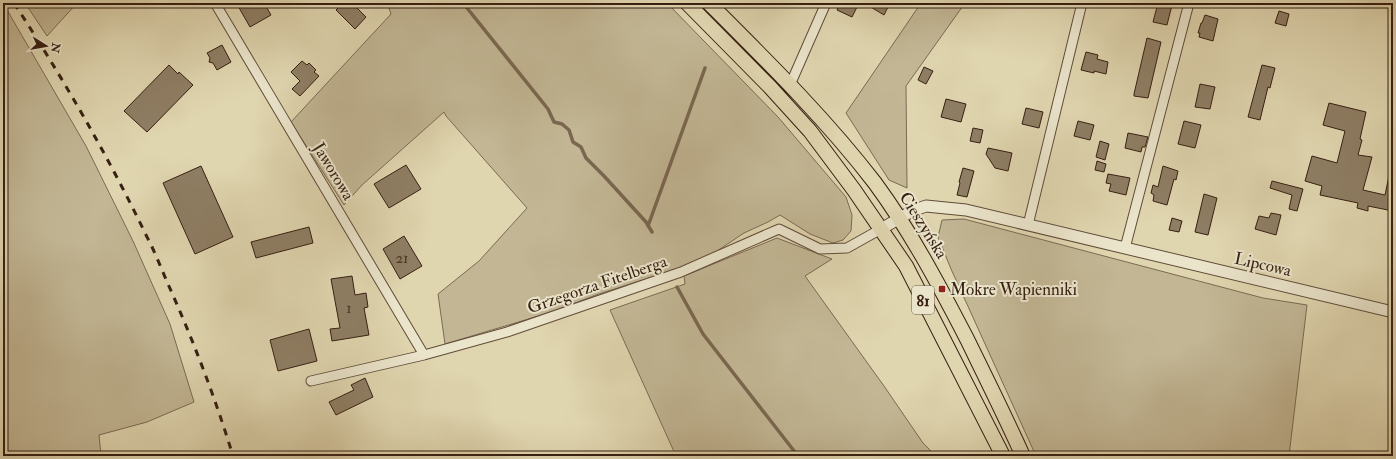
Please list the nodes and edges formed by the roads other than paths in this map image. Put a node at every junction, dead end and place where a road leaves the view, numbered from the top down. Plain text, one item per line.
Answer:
1 (215, 3) edge
2 (687, 3) edge
3 (709, 3) edge
4 (826, 3) edge
5 (1082, 3) edge
6 (1189, 3) edge
7 (787, 81) junction
8 (900, 218) junction
9 (1028, 225) junction
10 (881, 229) junction
11 (1125, 248) junction
12 (1393, 312) edge
13 (424, 355) junction
14 (312, 380) dead end
15 (1003, 456) edge
16 (1023, 456) edge

1 - 13 street, Jaworowa
2 - 10 main road, 81
3 - 7 main road, 81
4 - 7 street
5 - 9 street
6 - 11 street
7 - 8 main road, Cieszyńska / 81
8 - 9 street, Lipcowa
8 - 10 street, Lipcowa
8 - 16 main road, Cieszyńska / 81
9 - 11 street, Lipcowa
10 - 13 street, Grzegorza Fitelberga
10 - 15 main road, 81
11 - 12 street, Lipcowa
13 - 14 street, Grzegorza Fitelberga

